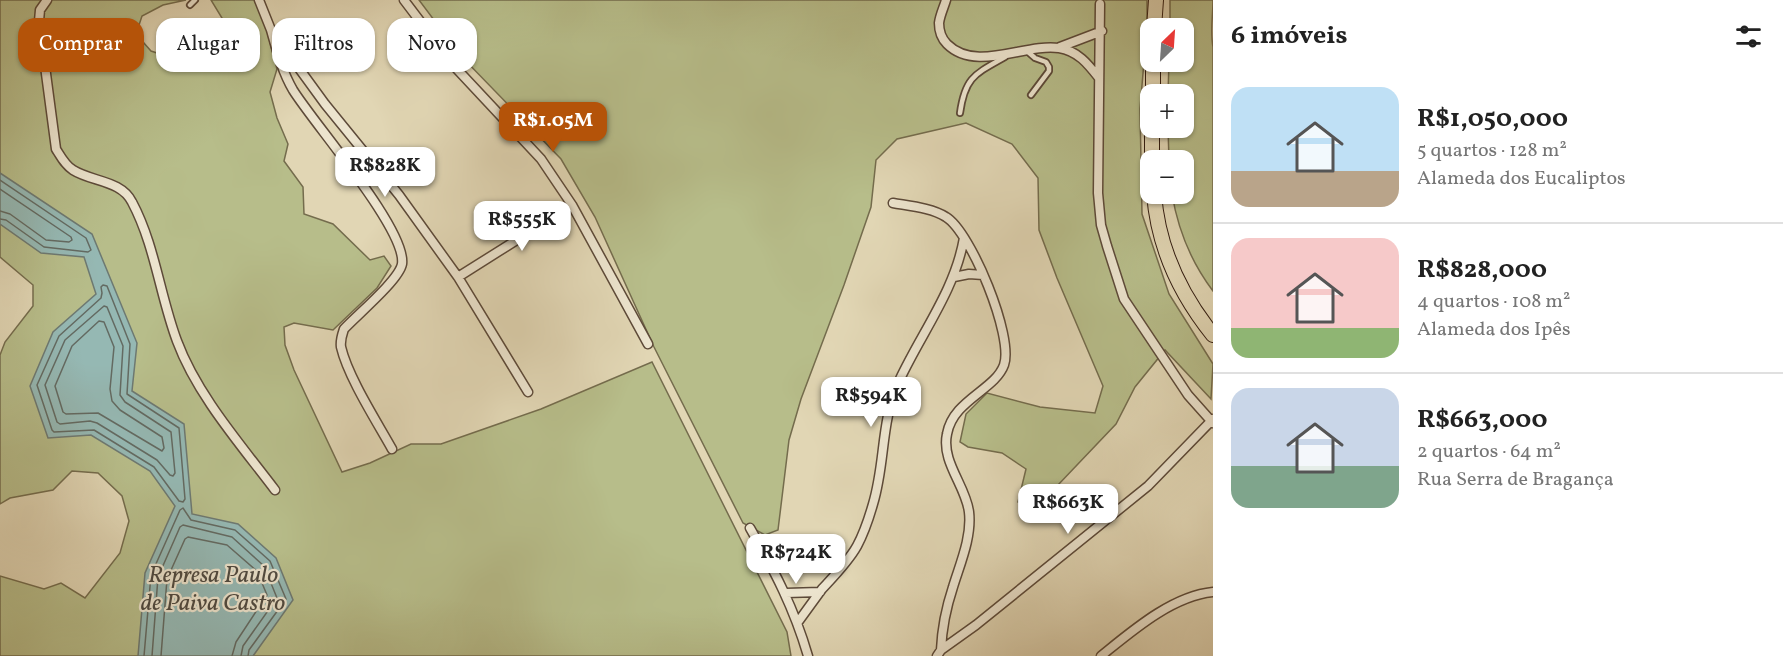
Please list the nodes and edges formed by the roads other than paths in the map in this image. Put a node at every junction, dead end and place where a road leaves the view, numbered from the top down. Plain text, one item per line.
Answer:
1 (47, 0) edge
2 (195, 0) edge
3 (259, 0) edge
4 (404, 0) edge
5 (946, 0) edge
6 (1156, 0) edge
7 (1101, 4) dead end
8 (190, 5) dead end
9 (1155, 18) edge
10 (271, 30) junction
11 (1102, 31) junction
12 (1059, 48) junction
13 (1027, 51) junction
14 (1010, 54) junction
15 (1099, 78) junction
16 (1031, 95) dead end
17 (960, 113) dead end
18 (893, 203) dead end
19 (1155, 204) edge
20 (572, 205) junction
21 (964, 238) junction
22 (983, 275) junction
23 (458, 277) junction
24 (954, 278) junction
25 (1213, 335) edge
26 (648, 344) dead end
27 (528, 392) dead end
28 (1213, 419) edge
29 (392, 449) dead end
30 (275, 490) dead end
31 (750, 528) dead end
32 (820, 592) junction
33 (1213, 592) edge
34 (786, 593) junction
35 (798, 622) junction
36 (939, 653) edge
37 (808, 656) edge
38 (1101, 656) edge

1 - 30 street
2 - 8 lane
3 - 10 street
4 - 20 street
5 - 14 street
6 - 9 main road
7 - 11 street
10 - 23 street
10 - 29 street
11 - 12 street
11 - 15 street
12 - 13 street
12 - 15 street
13 - 14 street
13 - 16 lane
14 - 17 lane
15 - 28 street
18 - 21 street
19 - 25 main road
20 - 23 street
20 - 26 street
21 - 22 street
21 - 24 street
22 - 24 street
22 - 36 street
23 - 27 street
24 - 32 street
28 - 36 street
31 - 34 street
32 - 34 street
32 - 35 street
33 - 38 street
34 - 35 street
35 - 37 street

